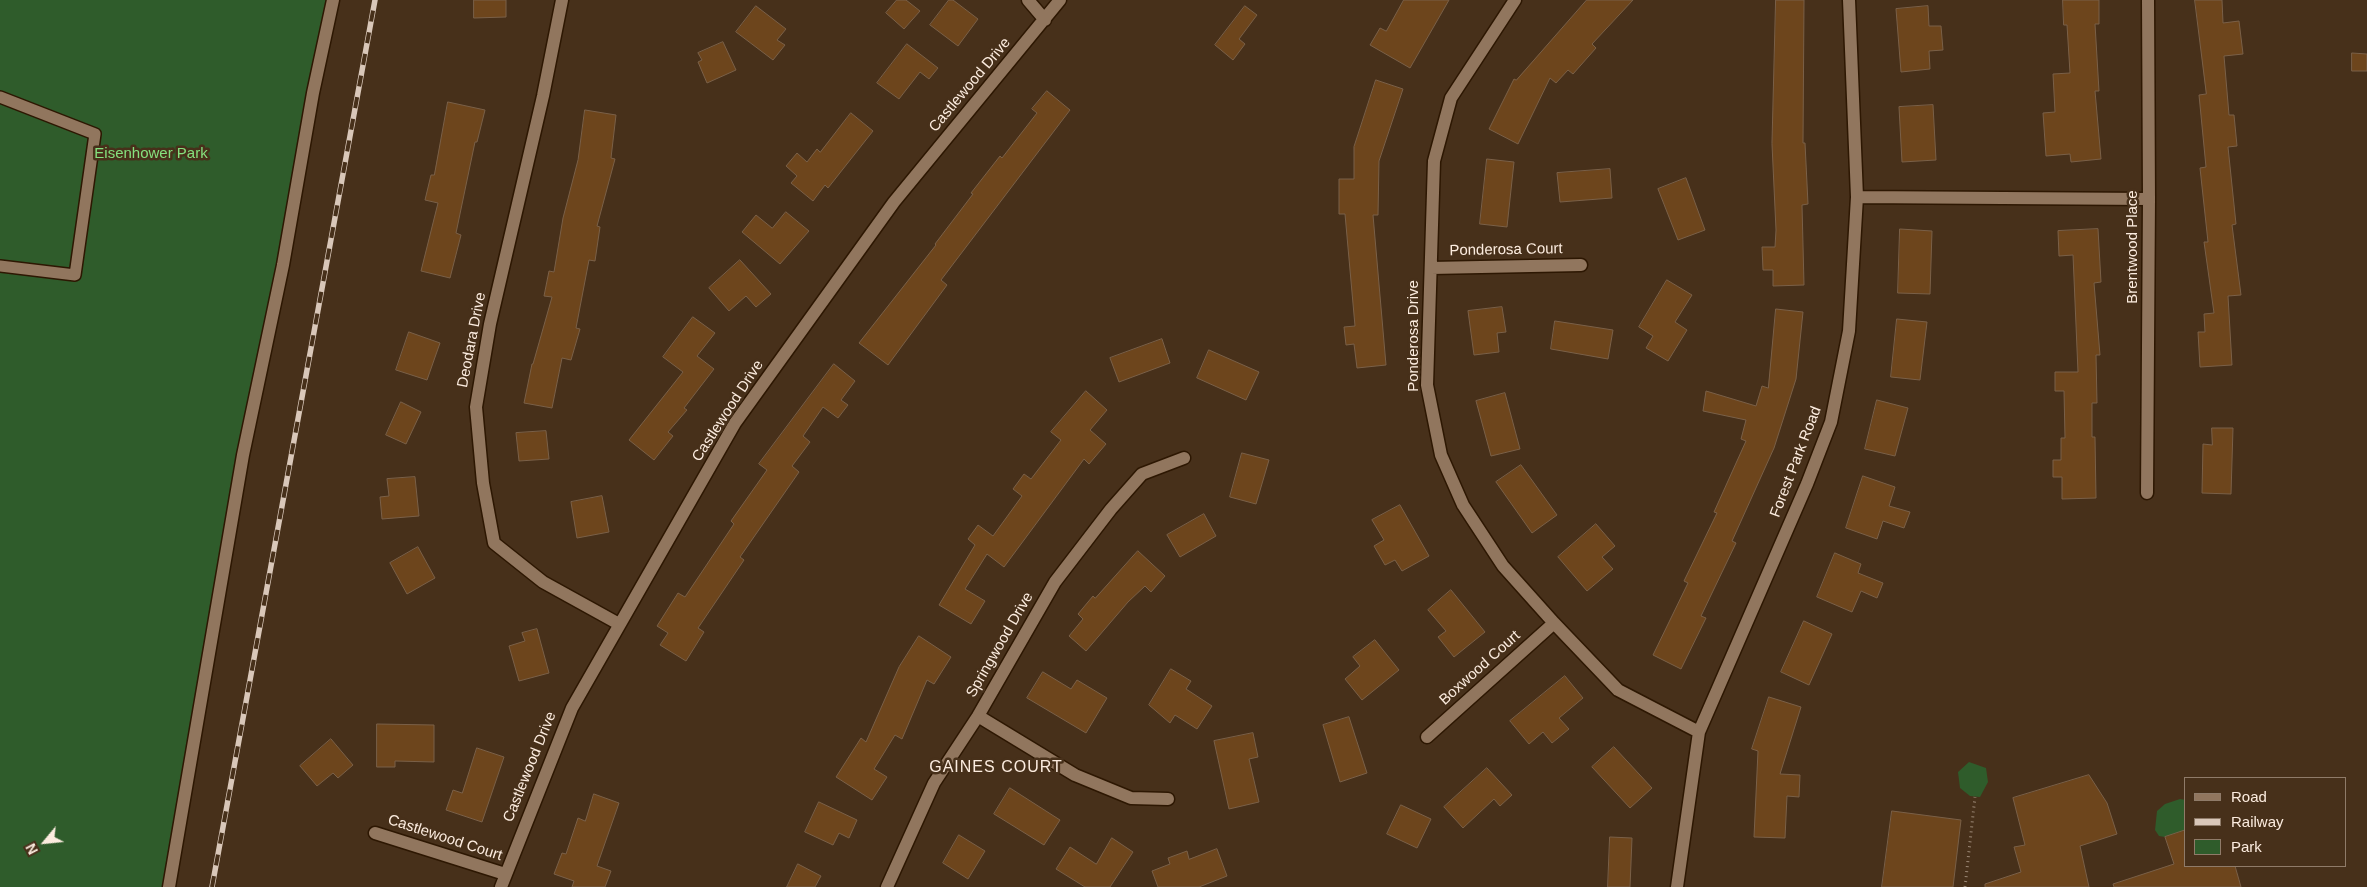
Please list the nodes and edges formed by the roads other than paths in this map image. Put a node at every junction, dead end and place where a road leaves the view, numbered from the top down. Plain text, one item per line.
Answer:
1 (333, 0) edge
2 (562, 0) edge
3 (1028, 0) edge
4 (1060, 0) edge
5 (1515, 0) edge
6 (1850, 0) edge
7 (2148, 0) edge
8 (1045, 20) junction
9 (0, 97) edge
10 (1857, 197) junction
11 (2150, 199) junction
12 (1581, 265) dead end
13 (0, 266) edge
14 (1431, 268) junction
15 (1184, 458) dead end
16 (2147, 493) dead end
17 (1554, 623) junction
18 (619, 624) junction
19 (978, 716) junction
20 (1699, 732) junction
21 (1427, 737) dead end
22 (1168, 799) dead end
23 (375, 833) dead end
24 (505, 874) junction
25 (169, 887) edge
26 (501, 887) edge
27 (887, 887) edge
28 (1677, 887) edge

1 - 25 street
2 - 18 street, Deodara Drive
3 - 8 street
4 - 8 street, Castlewood Drive
5 - 14 street, Ponderosa Drive
6 - 10 street, Forest Park Road
7 - 11 street, Brentwood Place
8 - 18 street, Castlewood Drive
9 - 13 lane
10 - 11 street
10 - 20 street, Forest Park Road
11 - 16 street, Brentwood Place
12 - 14 street, Ponderosa Court
14 - 17 street, Ponderosa Drive
15 - 19 street, Springwood Drive
17 - 20 street, Ponderosa Drive
17 - 21 street, Boxwood Court
18 - 24 street, Castlewood Drive
19 - 22 street
19 - 27 street, Springwood Drive
20 - 28 street, Forest Park Road
23 - 24 street, Castlewood Court
24 - 26 street, Castlewood Drive

